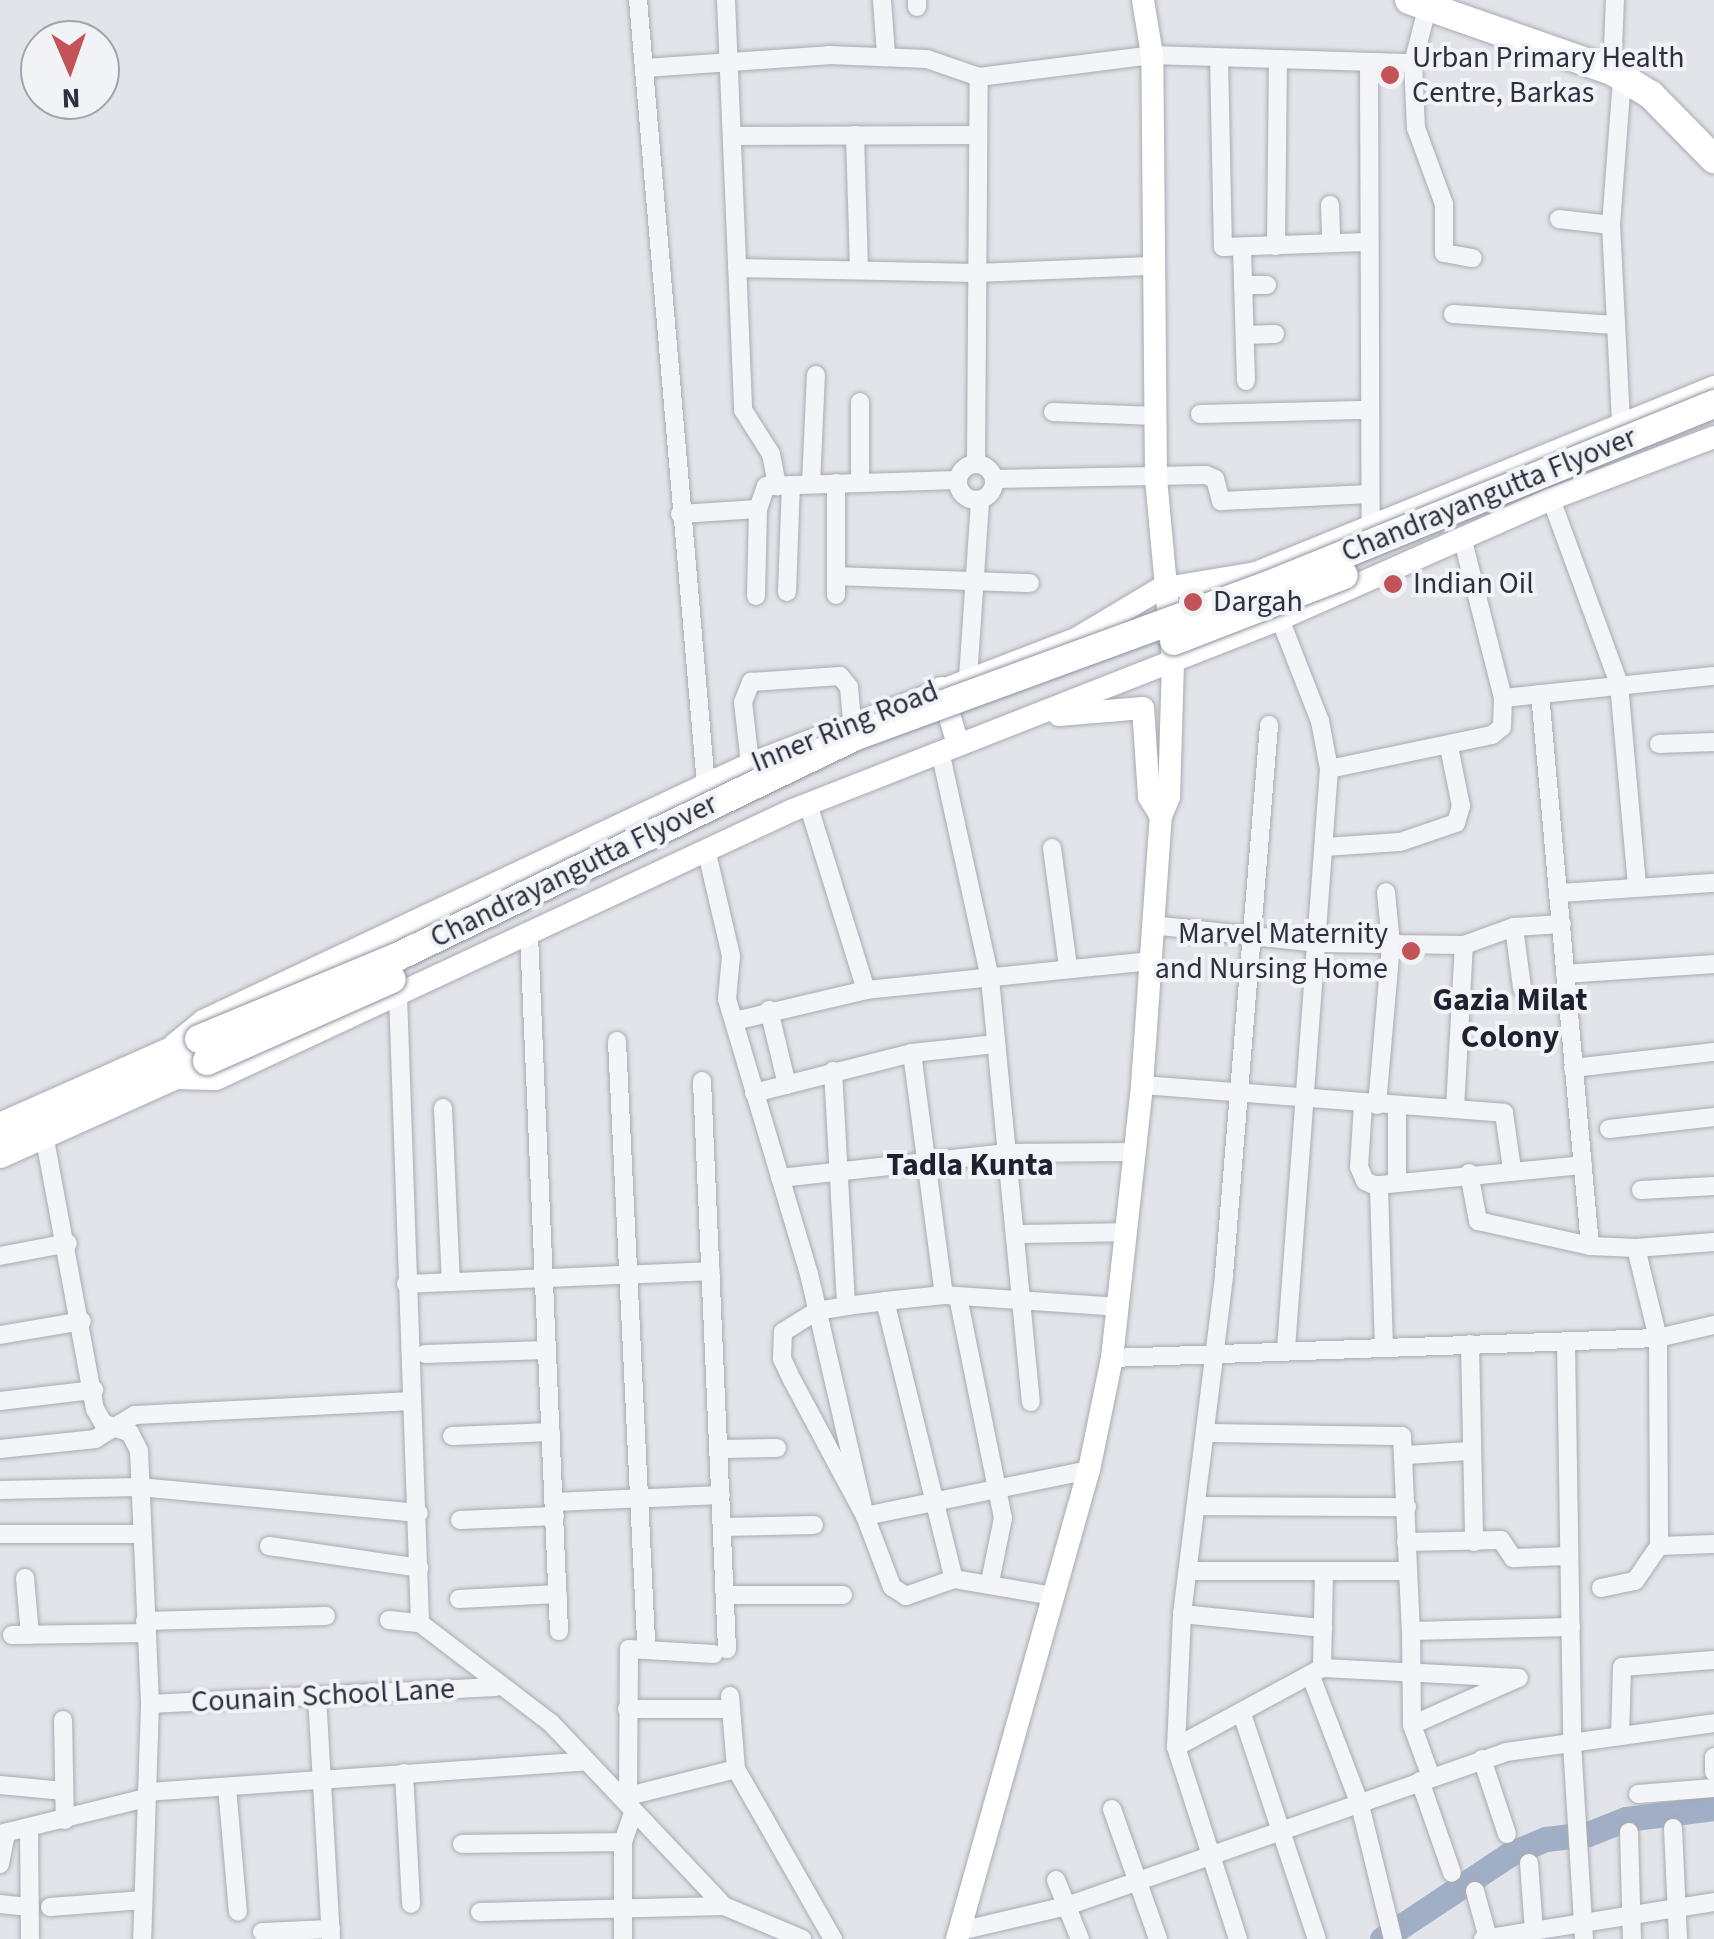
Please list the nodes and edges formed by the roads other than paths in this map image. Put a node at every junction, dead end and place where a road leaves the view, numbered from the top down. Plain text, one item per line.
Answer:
1 (638, 0) edge
2 (726, 0) edge
3 (882, 0) edge
4 (1144, 0) edge
5 (1615, 0) edge
6 (1419, 3) edge
7 (1152, 55) junction
8 (886, 56) junction
9 (1219, 58) junction
10 (732, 60) junction
11 (1278, 60) junction
12 (1369, 63) junction
13 (1413, 63) junction
14 (645, 68) junction
15 (1617, 74) junction
16 (979, 77) junction
17 (978, 134) junction
18 (855, 135) junction
19 (736, 136) junction
20 (1714, 161) edge
21 (1330, 205) dead end
22 (1558, 219) dead end
23 (1611, 225) junction
24 (1331, 242) junction
25 (1367, 242) junction
26 (1242, 246) junction
27 (1276, 246) junction
28 (1473, 258) dead end
29 (1155, 266) junction
30 (737, 268) junction
31 (859, 270) junction
32 (977, 273) junction
33 (1267, 285) dead end
34 (1244, 286) junction
35 (1453, 314) dead end
36 (1615, 325) junction
37 (1276, 334) dead end
38 (1245, 335) junction
39 (816, 376) dead end
40 (1246, 380) dead end
41 (1714, 387) edge
42 (860, 402) dead end
43 (1714, 404) edge
44 (1370, 410) junction
45 (1053, 412) dead end
46 (1200, 414) dead end
47 (1156, 416) junction
48 (1714, 420) edge
49 (1621, 422) junction
50 (1714, 437) edge
51 (976, 464) junction
52 (1156, 478) junction
53 (958, 480) junction
54 (994, 480) junction
55 (860, 482) junction
56 (836, 483) junction
57 (811, 484) junction
58 (784, 486) junction
59 (1370, 494) junction
60 (1551, 498) junction
61 (980, 500) junction
62 (758, 509) junction
63 (680, 514) junction
64 (1372, 522) junction
65 (1462, 537) junction
66 (837, 576) junction
67 (974, 580) junction
68 (1030, 583) dead end
69 (1170, 587) junction
70 (787, 592) dead end
71 (756, 596) dead end
72 (836, 596) dead end
73 (1280, 619) junction
74 (1173, 662) junction
75 (1714, 676) edge
76 (968, 678) junction
77 (1619, 684) junction
78 (941, 688) junction
79 (1540, 694) junction
80 (1504, 698) junction
81 (852, 721) junction
82 (1269, 726) dead end
83 (1714, 742) edge
84 (1660, 744) dead end
85 (956, 745) junction
86 (1449, 747) junction
87 (750, 764) junction
88 (1329, 769) junction
89 (706, 785) junction
90 (808, 804) junction
91 (1160, 816) junction
92 (1324, 847) junction
93 (1052, 848) dead end
94 (706, 849) junction
95 (1714, 882) edge
96 (1637, 887) junction
97 (1386, 892) dead end
98 (1562, 893) junction
99 (1562, 924) junction
100 (1152, 925) junction
101 (1514, 927) junction
102 (1250, 934) junction
103 (524, 937) junction
104 (1318, 943) junction
105 (1390, 944) junction
106 (1464, 945) junction
107 (1150, 962) junction
108 (1714, 964) edge
109 (1068, 967) junction
110 (1565, 974) junction
111 (990, 978) junction
112 (1522, 988) dead end
113 (866, 990) junction
114 (398, 995) junction
115 (769, 1010) junction
116 (735, 1021) junction
117 (616, 1041) dead end
118 (996, 1044) junction
119 (204, 1050) junction
120 (1714, 1052) edge
121 (912, 1053) junction
122 (166, 1067) junction
123 (1573, 1068) junction
124 (833, 1071) junction
125 (702, 1081) dead end
126 (787, 1085) junction
127 (1142, 1085) junction
128 (1238, 1092) junction
129 (754, 1093) junction
130 (1302, 1100) junction
131 (1370, 1104) junction
132 (1397, 1107) junction
133 (443, 1108) dead end
134 (1455, 1109) junction
135 (1714, 1117) edge
136 (41, 1122) junction
137 (0, 1127) edge
138 (1609, 1129) dead end
139 (1134, 1152) junction
140 (1006, 1153) junction
141 (0, 1154) edge
142 (924, 1162) junction
143 (1583, 1165) junction
144 (1512, 1169) junction
145 (838, 1171) junction
146 (1469, 1173) junction
147 (780, 1178) junction
148 (1388, 1184) junction
149 (1714, 1186) edge
150 (1641, 1190) dead end
151 (1126, 1232) junction
152 (1015, 1234) junction
153 (1714, 1242) edge
154 (68, 1243) junction
155 (1590, 1246) junction
156 (1636, 1248) junction
157 (0, 1256) edge
158 (712, 1271) junction
159 (631, 1274) junction
160 (544, 1278) junction
161 (451, 1282) junction
162 (406, 1284) junction
163 (951, 1296) junction
164 (885, 1301) junction
165 (1023, 1301) junction
166 (846, 1306) junction
167 (1119, 1307) junction
168 (816, 1311) junction
169 (82, 1321) junction
170 (1713, 1322) edge
171 (0, 1334) edge
172 (1658, 1338) junction
173 (1566, 1342) junction
174 (1470, 1344) junction
175 (1384, 1348) junction
176 (1286, 1349) junction
177 (546, 1350) junction
178 (425, 1354) dead end
179 (1214, 1354) junction
180 (1112, 1358) junction
181 (94, 1390) junction
182 (408, 1400) junction
183 (0, 1401) edge
184 (1031, 1402) dead end
185 (115, 1426) junction
186 (551, 1432) junction
187 (1205, 1433) junction
188 (452, 1436) dead end
189 (777, 1448) dead end
190 (720, 1449) junction
191 (0, 1450) edge
192 (1469, 1451) junction
193 (1407, 1455) junction
194 (1089, 1470) junction
195 (997, 1484) junction
196 (139, 1487) junction
197 (0, 1490) edge
198 (721, 1495) junction
199 (640, 1498) junction
200 (935, 1498) junction
201 (1200, 1506) junction
202 (1407, 1508) junction
203 (554, 1509) junction
204 (418, 1513) junction
205 (865, 1516) junction
206 (460, 1520) dead end
207 (814, 1525) dead end
208 (723, 1527) junction
209 (0, 1534) edge
210 (140, 1534) junction
211 (1406, 1542) junction
212 (1474, 1542) junction
213 (1714, 1544) edge
214 (270, 1546) dead end
215 (1659, 1546) junction
216 (1568, 1556) junction
217 (418, 1568) junction
218 (1406, 1570) junction
219 (1188, 1571) junction
220 (1324, 1574) junction
221 (25, 1578) dead end
222 (954, 1579) junction
223 (990, 1582) junction
224 (1601, 1588) dead end
225 (558, 1594) junction
226 (725, 1595) junction
227 (843, 1595) dead end
228 (1053, 1596) junction
229 (459, 1598) dead end
230 (1182, 1614) junction
231 (326, 1616) dead end
232 (389, 1620) dead end
233 (420, 1622) junction
234 (145, 1627) junction
235 (1571, 1627) junction
236 (1323, 1628) junction
237 (560, 1631) dead end
238 (1410, 1632) junction
239 (646, 1640) dead end
240 (1714, 1660) edge
241 (1407, 1673) junction
242 (1317, 1674) junction
243 (496, 1687) junction
244 (317, 1696) junction
245 (150, 1704) junction
246 (627, 1709) junction
247 (1242, 1714) junction
248 (63, 1720) dead end
249 (1714, 1723) edge
250 (1412, 1725) junction
251 (1620, 1736) junction
252 (1572, 1744) junction
253 (1176, 1747) junction
254 (1714, 1757) edge
255 (1482, 1758) junction
256 (586, 1762) junction
257 (736, 1769) junction
258 (1714, 1772) edge
259 (404, 1773) junction
260 (1426, 1779) junction
261 (321, 1782) junction
262 (0, 1785) edge
263 (227, 1787) junction
264 (1714, 1788) edge
265 (64, 1791) junction
266 (1638, 1794) dead end
267 (146, 1795) junction
268 (626, 1795) junction
269 (1360, 1805) junction
270 (1112, 1809) dead end
271 (632, 1816) junction
272 (65, 1820) junction
273 (29, 1828) junction
274 (1674, 1828) dead end
275 (1284, 1831) junction
276 (1629, 1832) dead end
277 (3, 1834) edge
278 (1507, 1834) dead end
279 (623, 1842) junction
280 (462, 1844) dead end
281 (1210, 1855) junction
282 (1528, 1862) dead end
283 (0, 1864) edge
284 (1452, 1872) dead end
285 (1056, 1880) dead end
286 (1137, 1882) junction
287 (1475, 1891) dead end
288 (143, 1900) junction
289 (1714, 1902) edge
290 (0, 1904) edge
291 (411, 1904) dead end
292 (724, 1906) junction
293 (1067, 1906) junction
294 (30, 1907) junction
295 (50, 1907) dead end
296 (624, 1907) junction
297 (1677, 1908) junction
298 (238, 1912) dead end
299 (480, 1912) dead end
300 (1630, 1917) junction
301 (1534, 1931) junction
302 (1584, 1931) edge
303 (262, 1932) dead end
304 (331, 1934) edge
305 (958, 1935) edge
306 (30, 1939) edge
307 (142, 1939) edge
308 (623, 1939) edge
309 (802, 1939) edge
310 (833, 1939) edge
311 (1080, 1939) edge
312 (1158, 1939) edge
313 (1238, 1939) edge
314 (1317, 1939) edge
315 (1394, 1939) edge
316 (1486, 1939) edge
317 (1632, 1939) edge
318 (1678, 1939) edge

1 - 14 street
2 - 10 street
3 - 8 street
4 - 7 main road
5 - 15 street
6 - 13 street
6 - 15 highway
7 - 9 street
7 - 16 street
7 - 29 main road
8 - 10 street
8 - 16 street
9 - 11 street
9 - 26 street
10 - 14 street
10 - 19 street
11 - 12 street
11 - 27 street
12 - 13 street
12 - 25 street
13 - 28 street
14 - 63 street
15 - 20 highway
15 - 23 street
16 - 17 street
17 - 18 street
17 - 32 street
18 - 19 street
18 - 31 street
19 - 30 street
21 - 24 street
22 - 23 street
23 - 36 street
24 - 25 street
24 - 27 street
25 - 44 street
26 - 27 street
26 - 34 street
29 - 32 street
29 - 47 main road
30 - 31 street
30 - 58 street
31 - 32 street
32 - 51 street
33 - 34 street
34 - 38 street
35 - 36 street
36 - 49 street
37 - 38 street
38 - 40 street
39 - 57 street
41 - 49 main road, Inner Ring Road
42 - 55 street
43 - 119 highway, Chandrayangutta Flyover, bridge
44 - 46 street
44 - 59 street
45 - 47 street
47 - 52 main road
48 - 119 highway, Chandrayangutta Flyover, bridge
49 - 64 main road, Inner Ring Road
50 - 60 main road, Inner Ring Road
51 - 53 street
51 - 54 street
52 - 54 street
52 - 59 street
52 - 69 main road
53 - 55 street
53 - 61 street
54 - 61 street
55 - 56 street
56 - 57 street
56 - 66 street
57 - 58 street
58 - 62 street
58 - 70 street
59 - 64 street
60 - 65 main road, Inner Ring Road
60 - 77 street
61 - 67 street
62 - 63 street
62 - 71 street
63 - 89 street
64 - 69 main road, Inner Ring Road
65 - 73 main road, Inner Ring Road
65 - 80 street
66 - 67 street
66 - 72 street
67 - 68 street
67 - 76 street
69 - 74 main road
69 - 76 main road, Inner Ring Road
73 - 74 main road, Inner Ring Road
73 - 88 street
74 - 85 main road, Inner Ring Road
74 - 91 main road
75 - 77 street
76 - 78 main road, Inner Ring Road
77 - 79 street
77 - 96 street
78 - 81 main road, Inner Ring Road
78 - 85 main road
79 - 80 street
79 - 98 street
80 - 86 street
81 - 87 main road, Inner Ring Road
81 - 87 street
82 - 102 street
83 - 84 street
85 - 90 main road, Inner Ring Road
85 - 91 main road
85 - 111 street
86 - 88 street
86 - 92 street
87 - 89 main road, Inner Ring Road
88 - 92 street
89 - 122 main road, Inner Ring Road
90 - 94 main road, Inner Ring Road
90 - 113 street
91 - 100 main road
92 - 104 street
93 - 109 street
94 - 103 main road, Inner Ring Road
94 - 116 street
95 - 96 street
96 - 98 street
97 - 105 street
98 - 99 street
99 - 101 street
99 - 110 street
100 - 102 street
100 - 107 main road
101 - 106 street
101 - 112 street
102 - 104 street
102 - 128 street
103 - 114 main road, Inner Ring Road
103 - 160 street
104 - 105 street
104 - 130 street
105 - 106 street
105 - 131 street
106 - 134 street
107 - 109 street
107 - 127 main road
108 - 110 street
109 - 111 street
110 - 123 street
111 - 113 street
111 - 118 street
113 - 115 street
114 - 122 main road, Inner Ring Road
114 - 162 street
115 - 116 street
115 - 126 street
116 - 129 street
117 - 159 street
118 - 121 street
118 - 140 street
119 - 122 highway, Chandrayangutta Flyover
120 - 123 street
121 - 124 street
121 - 142 street
122 - 136 highway, Inner Ring Road
123 - 143 street
124 - 126 street
124 - 145 street
125 - 158 street
126 - 129 street
127 - 128 street
127 - 139 main road
128 - 130 street
128 - 179 street
129 - 147 street
130 - 131 street
130 - 176 street
131 - 132 street
131 - 148 street
132 - 134 street
132 - 148 street
133 - 161 street
134 - 144 street
135 - 138 street
136 - 137 highway, Inner Ring Road
136 - 141 highway, Inner Ring Road
136 - 154 street
139 - 140 street
139 - 151 main road
140 - 142 street
140 - 152 street
142 - 145 street
142 - 163 street
143 - 144 street
143 - 155 street
144 - 146 street
145 - 147 street
145 - 166 street
146 - 148 street
146 - 155 street
147 - 168 street
148 - 175 street
149 - 150 street
151 - 152 street
151 - 167 main road
152 - 165 street
153 - 156 street
154 - 157 street
154 - 169 street
155 - 156 street
156 - 172 street
158 - 159 street
158 - 190 street
159 - 160 street
159 - 199 street
160 - 161 street
160 - 177 street
161 - 162 street
162 - 182 street
163 - 164 street
163 - 165 street
163 - 195 street
164 - 166 street
164 - 200 street
165 - 167 street
165 - 184 street
166 - 168 street
167 - 180 main road
168 - 205 street
168 - 205 street
169 - 171 street
169 - 181 street
170 - 172 street
172 - 173 street
172 - 215 street
173 - 174 street
173 - 216 street
174 - 175 street
174 - 192 street
175 - 176 street
176 - 179 street
177 - 178 street
177 - 186 street
179 - 180 street
179 - 187 street
180 - 194 main road
181 - 183 street
181 - 185 street
182 - 185 street
182 - 204 street
185 - 191 street
185 - 196 street
186 - 188 street
186 - 203 street
187 - 193 street
187 - 201 street
189 - 190 street
190 - 198 street
192 - 193 street
192 - 212 street
193 - 202 street
194 - 195 street
194 - 228 main road
195 - 200 street
195 - 223 street
196 - 197 street
196 - 204 street
196 - 210 street
198 - 199 street
198 - 208 street
199 - 203 street
199 - 239 street
200 - 205 street
200 - 222 street
201 - 202 street
201 - 219 street
202 - 211 street
203 - 206 street
203 - 225 street
204 - 217 street
205 - 222 street
207 - 208 street
208 - 226 street
209 - 210 street
210 - 234 street
211 - 212 street
211 - 218 street
212 - 216 street
213 - 215 street
214 - 217 street
215 - 224 street
216 - 235 street
217 - 233 street
218 - 220 street
218 - 238 street
219 - 220 street
219 - 230 street
220 - 236 street
221 - 234 street
222 - 223 street
223 - 228 street
225 - 229 street
225 - 237 street
226 - 227 street
226 - 246 street
228 - 305 main road
230 - 236 street
230 - 253 street
231 - 234 street
232 - 233 street
233 - 243 street
234 - 245 street
235 - 238 street
235 - 252 street
236 - 242 street
238 - 241 street
240 - 251 street
241 - 242 street
241 - 250 street
241 - 250 street
242 - 247 street
242 - 269 street
243 - 244 street, Counain School Lane
243 - 256 street
244 - 245 street, Counain School Lane
244 - 261 street
245 - 267 street
246 - 257 street
246 - 268 street
247 - 253 street
247 - 275 street
248 - 265 street
249 - 251 street
250 - 260 street
251 - 252 street
252 - 255 street
252 - 302 street
253 - 281 street
254 - 258 street
255 - 260 street
255 - 278 street
256 - 259 street
256 - 268 street
257 - 268 street
257 - 310 street
259 - 261 street
259 - 291 street
260 - 269 street
260 - 284 street
261 - 263 street
261 - 304 street
262 - 265 street
263 - 267 street
263 - 298 street
264 - 266 street
265 - 272 street
267 - 272 street
267 - 288 street
268 - 271 street
269 - 275 street
269 - 315 street
270 - 286 street
271 - 279 street
271 - 292 street
272 - 273 street
273 - 277 street
273 - 294 street
274 - 297 street
275 - 281 street
275 - 314 street
276 - 300 street
277 - 283 street
279 - 280 street
279 - 296 street
281 - 286 street
281 - 313 street
282 - 301 street
285 - 293 street
286 - 293 street
286 - 312 street
287 - 316 street
288 - 295 street
288 - 307 street
289 - 297 street
290 - 294 street
292 - 296 street
292 - 309 street
293 - 305 street
293 - 311 street
294 - 306 street
296 - 299 street
296 - 308 street
297 - 300 street
297 - 318 street
300 - 302 street
300 - 317 street
301 - 302 street
301 - 316 street
303 - 304 street

